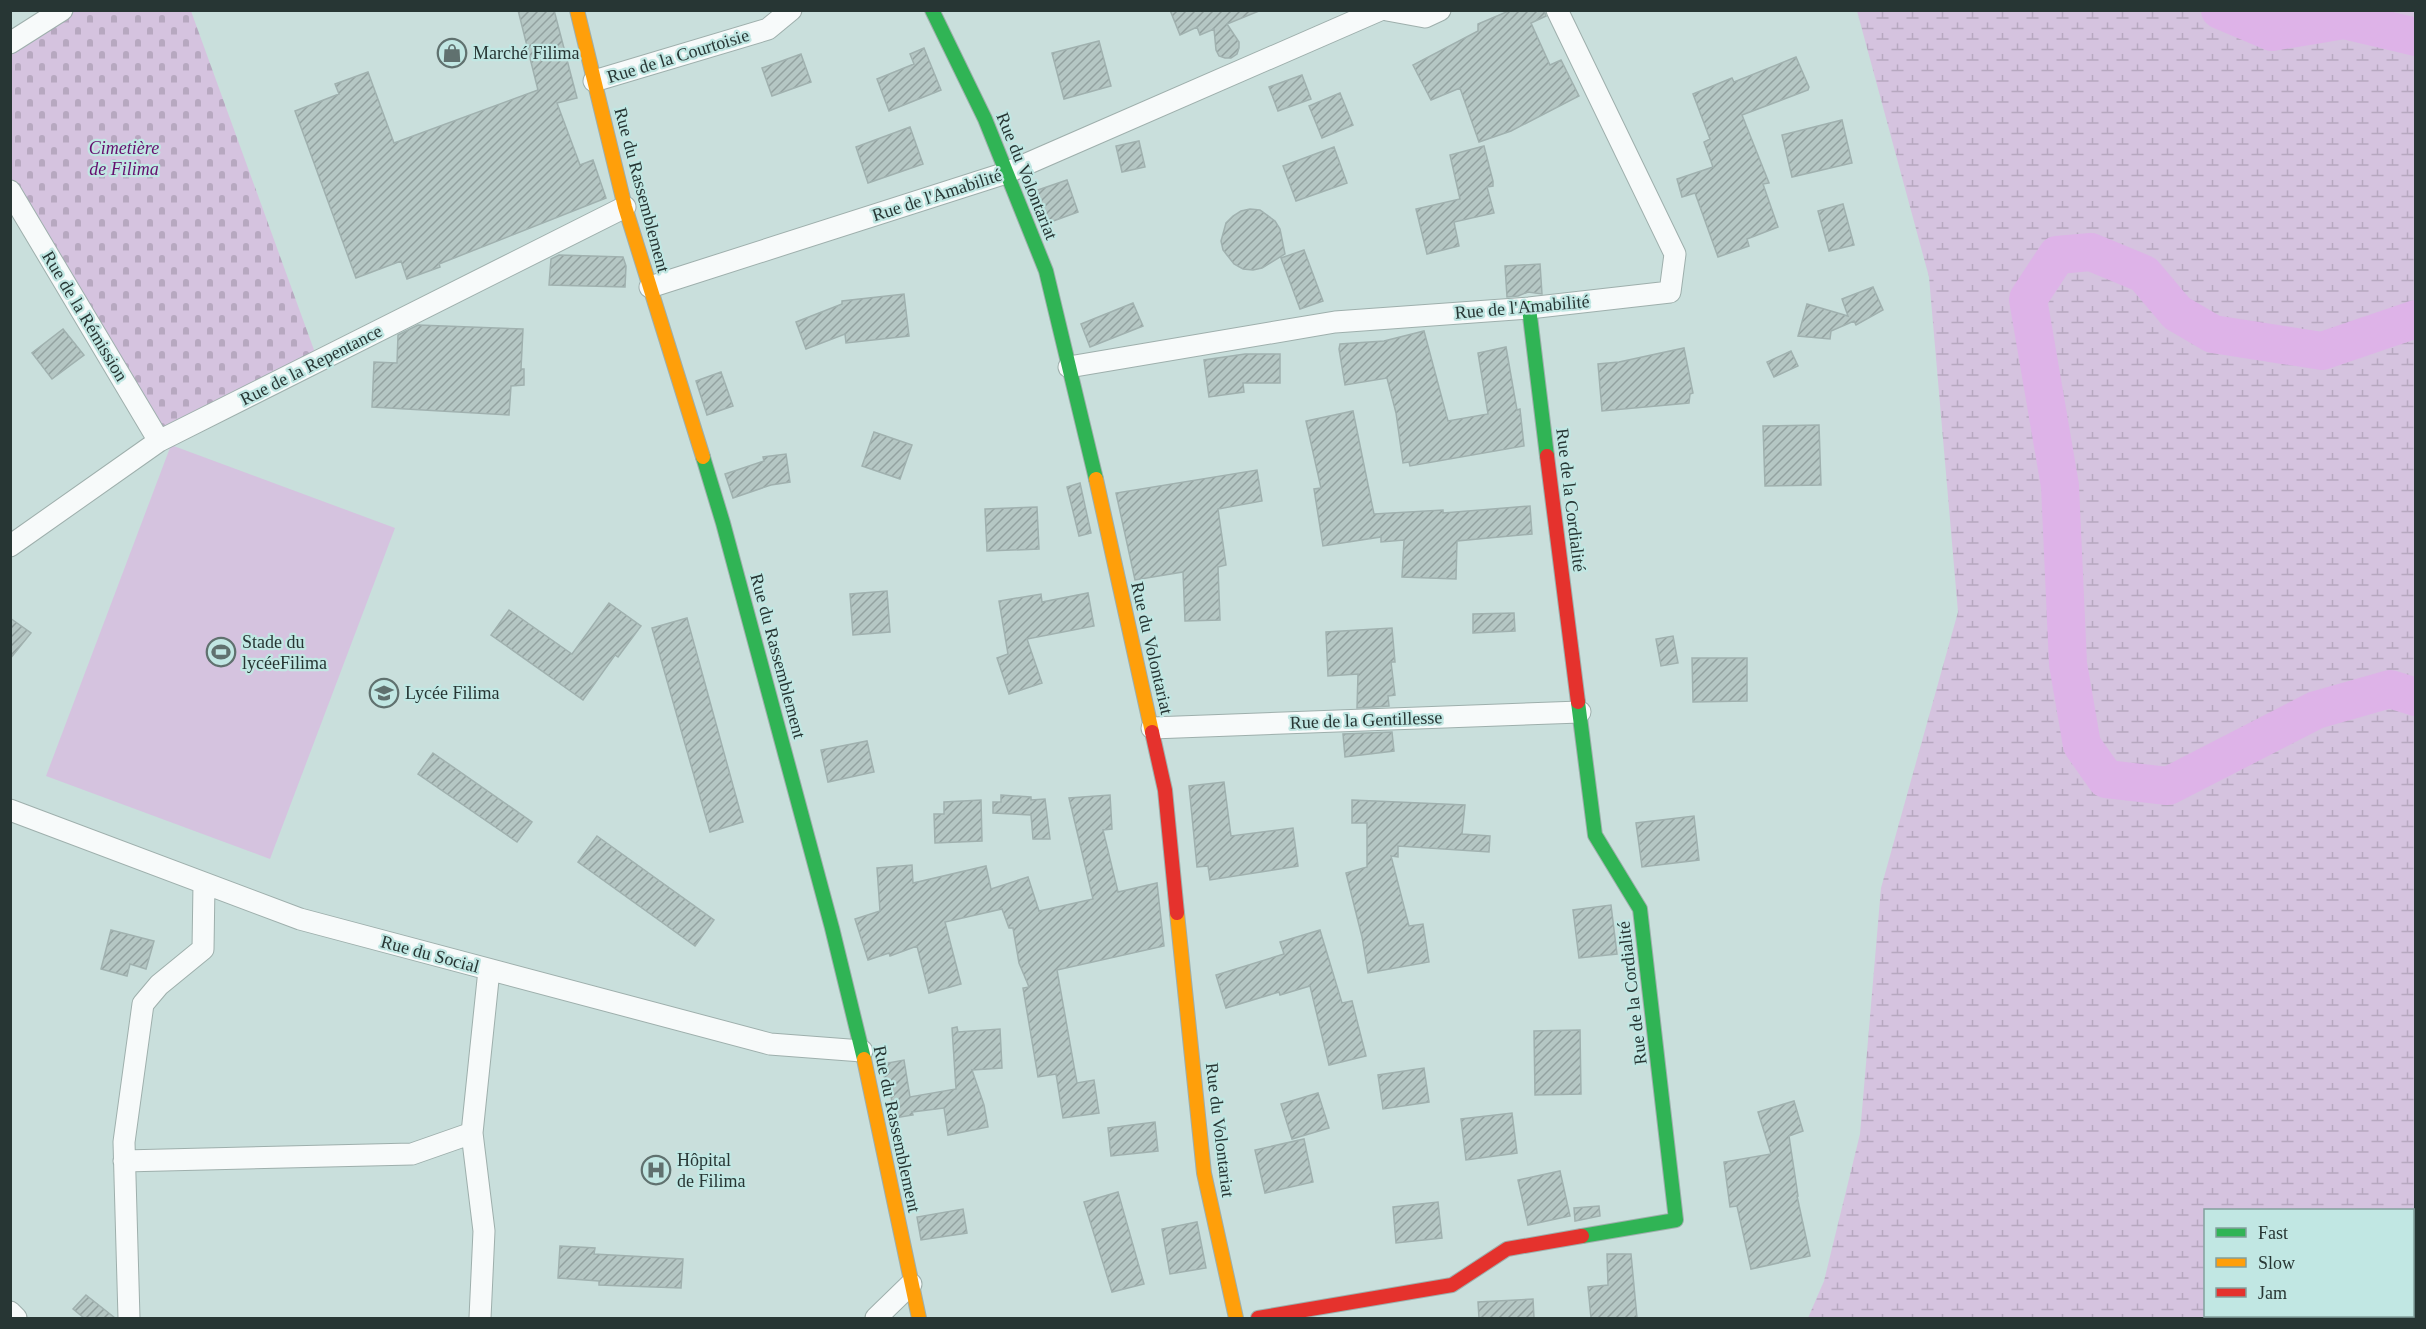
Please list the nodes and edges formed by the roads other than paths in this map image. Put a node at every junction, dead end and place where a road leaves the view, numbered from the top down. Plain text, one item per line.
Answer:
1 (62, 10) edge
2 (577, 10) edge
3 (791, 10) edge
4 (932, 10) edge
5 (1380, 10) edge
6 (1387, 10) edge
7 (1440, 10) edge
8 (1557, 10) edge
9 (10, 43) edge
10 (594, 81) junction
11 (1006, 173) junction
12 (10, 190) edge
13 (625, 207) junction
14 (650, 287) junction
15 (1529, 308) junction
16 (1069, 367) junction
17 (159, 441) junction
18 (10, 546) edge
19 (1580, 712) junction
20 (1152, 729) junction
21 (10, 810) edge
22 (204, 884) junction
23 (489, 970) junction
24 (862, 1051) junction
25 (472, 1133) junction
26 (124, 1161) junction
27 (911, 1284) junction
28 (10, 1312) edge
29 (16, 1318) edge
30 (129, 1318) edge
31 (480, 1318) edge
32 (876, 1318) edge
33 (919, 1318) edge
34 (1236, 1318) edge
35 (1258, 1318) edge

1 - 9 street
2 - 10 street, Rue du Rassemblement
3 - 10 street, Rue de la Courtoisie
4 - 11 street, Rue du Volontariat
5 - 11 street, Rue de l'Amabilité
6 - 7 street
8 - 15 street, Rue de l'Amabilité
10 - 13 street, Rue du Rassemblement
11 - 14 street, Rue de l'Amabilité
11 - 16 street, Rue du Volontariat
12 - 17 street, Rue de la Rémission
13 - 14 street, Rue du Rassemblement
13 - 17 street, Rue de la Repentance
14 - 24 street, Rue du Rassemblement
15 - 16 street, Rue de l'Amabilité
15 - 19 street, Rue de la Cordialité
16 - 20 street, Rue du Volontariat
17 - 18 street, Rue de la Repentance
19 - 20 street, Rue de la Gentillesse
19 - 35 street, Rue de la Cordialité
20 - 34 street, Rue du Volontariat
21 - 22 street, Rue du Social
22 - 23 street, Rue du Social
22 - 26 street
23 - 24 street, Rue du Social
23 - 25 street
24 - 27 street, Rue du Rassemblement
25 - 26 street
25 - 31 street
26 - 30 street
27 - 32 street
27 - 33 street, Rue du Rassemblement
28 - 29 street

